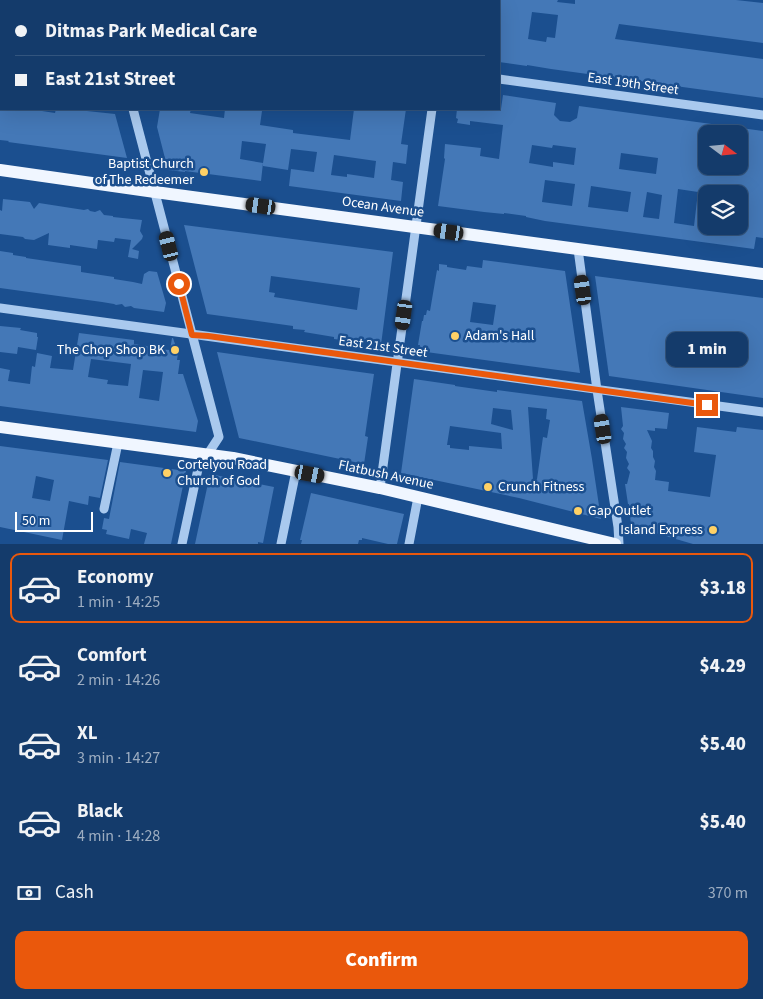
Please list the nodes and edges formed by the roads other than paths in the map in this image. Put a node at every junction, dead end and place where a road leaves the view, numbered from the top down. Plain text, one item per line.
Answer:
1 (500, 79) edge
2 (133, 110) edge
3 (432, 110) edge
4 (763, 116) edge
5 (0, 170) edge
6 (155, 192) junction
7 (416, 227) junction
8 (578, 249) junction
9 (763, 274) edge
10 (0, 308) edge
11 (192, 335) junction
12 (397, 363) junction
13 (597, 390) junction
14 (763, 412) edge
15 (0, 427) edge
16 (118, 443) junction
17 (208, 455) junction
18 (296, 471) junction
19 (380, 488) junction
20 (418, 497) junction
21 (104, 509) dead end
22 (182, 544) edge
23 (281, 544) edge
24 (409, 544) edge
25 (615, 544) edge
26 (619, 544) edge

1 - 4 street, East 19th Street
2 - 6 street
3 - 7 street
5 - 6 main road, Ocean Avenue
6 - 7 main road, Ocean Avenue
6 - 11 street
7 - 8 main road, Ocean Avenue
7 - 12 street
8 - 9 main road, Ocean Avenue
8 - 13 street
10 - 11 street, East 21st Street
11 - 12 street, East 21st Street
11 - 17 street
12 - 13 street, East 21st Street
12 - 19 street
13 - 14 street, East 21st Street
13 - 26 street
15 - 16 main road, Flatbush Avenue
16 - 17 main road, Flatbush Avenue
16 - 21 street
17 - 18 main road, Flatbush Avenue
17 - 22 street
18 - 19 main road, Flatbush Avenue
18 - 23 street
19 - 20 main road, Flatbush Avenue
20 - 24 street
20 - 25 main road, Flatbush Avenue

